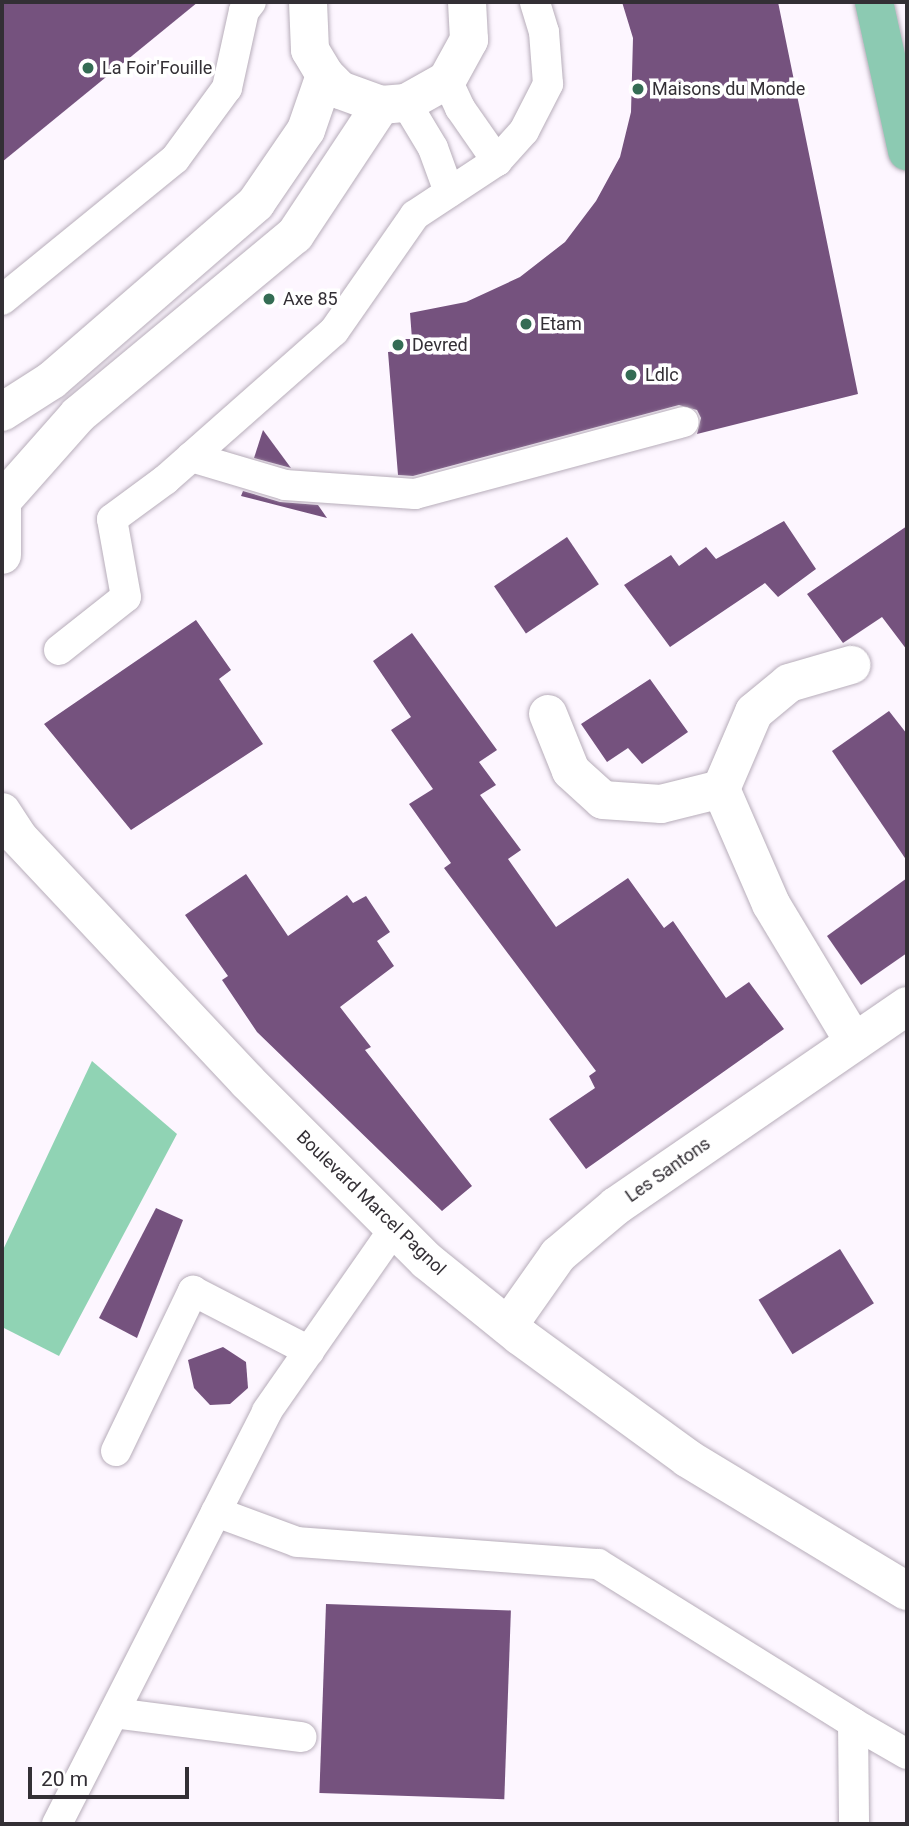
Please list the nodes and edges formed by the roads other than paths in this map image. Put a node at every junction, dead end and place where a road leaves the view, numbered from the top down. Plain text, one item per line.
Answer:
1 (251, 2) edge
2 (467, 2) edge
3 (536, 2) edge
4 (874, 2) edge
5 (306, 3) edge
6 (324, 75) junction
7 (447, 80) junction
8 (393, 104) junction
9 (907, 151) edge
10 (497, 161) junction
11 (449, 192) junction
12 (2, 300) edge
13 (2, 412) edge
14 (684, 422) dead end
15 (191, 457) junction
16 (2, 500) edge
17 (2, 508) edge
18 (2, 555) edge
19 (59, 650) dead end
20 (851, 665) dead end
21 (548, 714) dead end
22 (721, 789) junction
23 (2, 812) edge
24 (907, 1006) edge
25 (854, 1042) junction
26 (394, 1229) junction
27 (509, 1326) junction
28 (309, 1351) junction
29 (116, 1451) dead end
30 (216, 1512) junction
31 (907, 1591) edge
32 (114, 1713) junction
33 (853, 1723) junction
34 (301, 1737) dead end
35 (907, 1754) edge
36 (57, 1824) edge
37 (854, 1824) edge

1 - 12 lane
2 - 7 street
3 - 10 lane
4 - 9 main road
5 - 6 street
6 - 8 street
6 - 13 street
7 - 8 street
7 - 10 lane
8 - 11 lane
8 - 16 street
10 - 11 lane
11 - 15 lane
14 - 15 lane
15 - 19 lane
17 - 18 street
20 - 22 street
21 - 22 street
22 - 25 street
23 - 26 street, Boulevard Marcel Pagnol
24 - 25 street, Les Santons
25 - 27 street, Les Santons
26 - 27 street, Boulevard Marcel Pagnol
26 - 28 lane
27 - 31 street, Boulevard Marcel Pagnol
28 - 29 lane
28 - 30 lane
30 - 32 lane
30 - 33 lane
32 - 34 lane
32 - 36 lane
33 - 35 lane
33 - 37 lane

